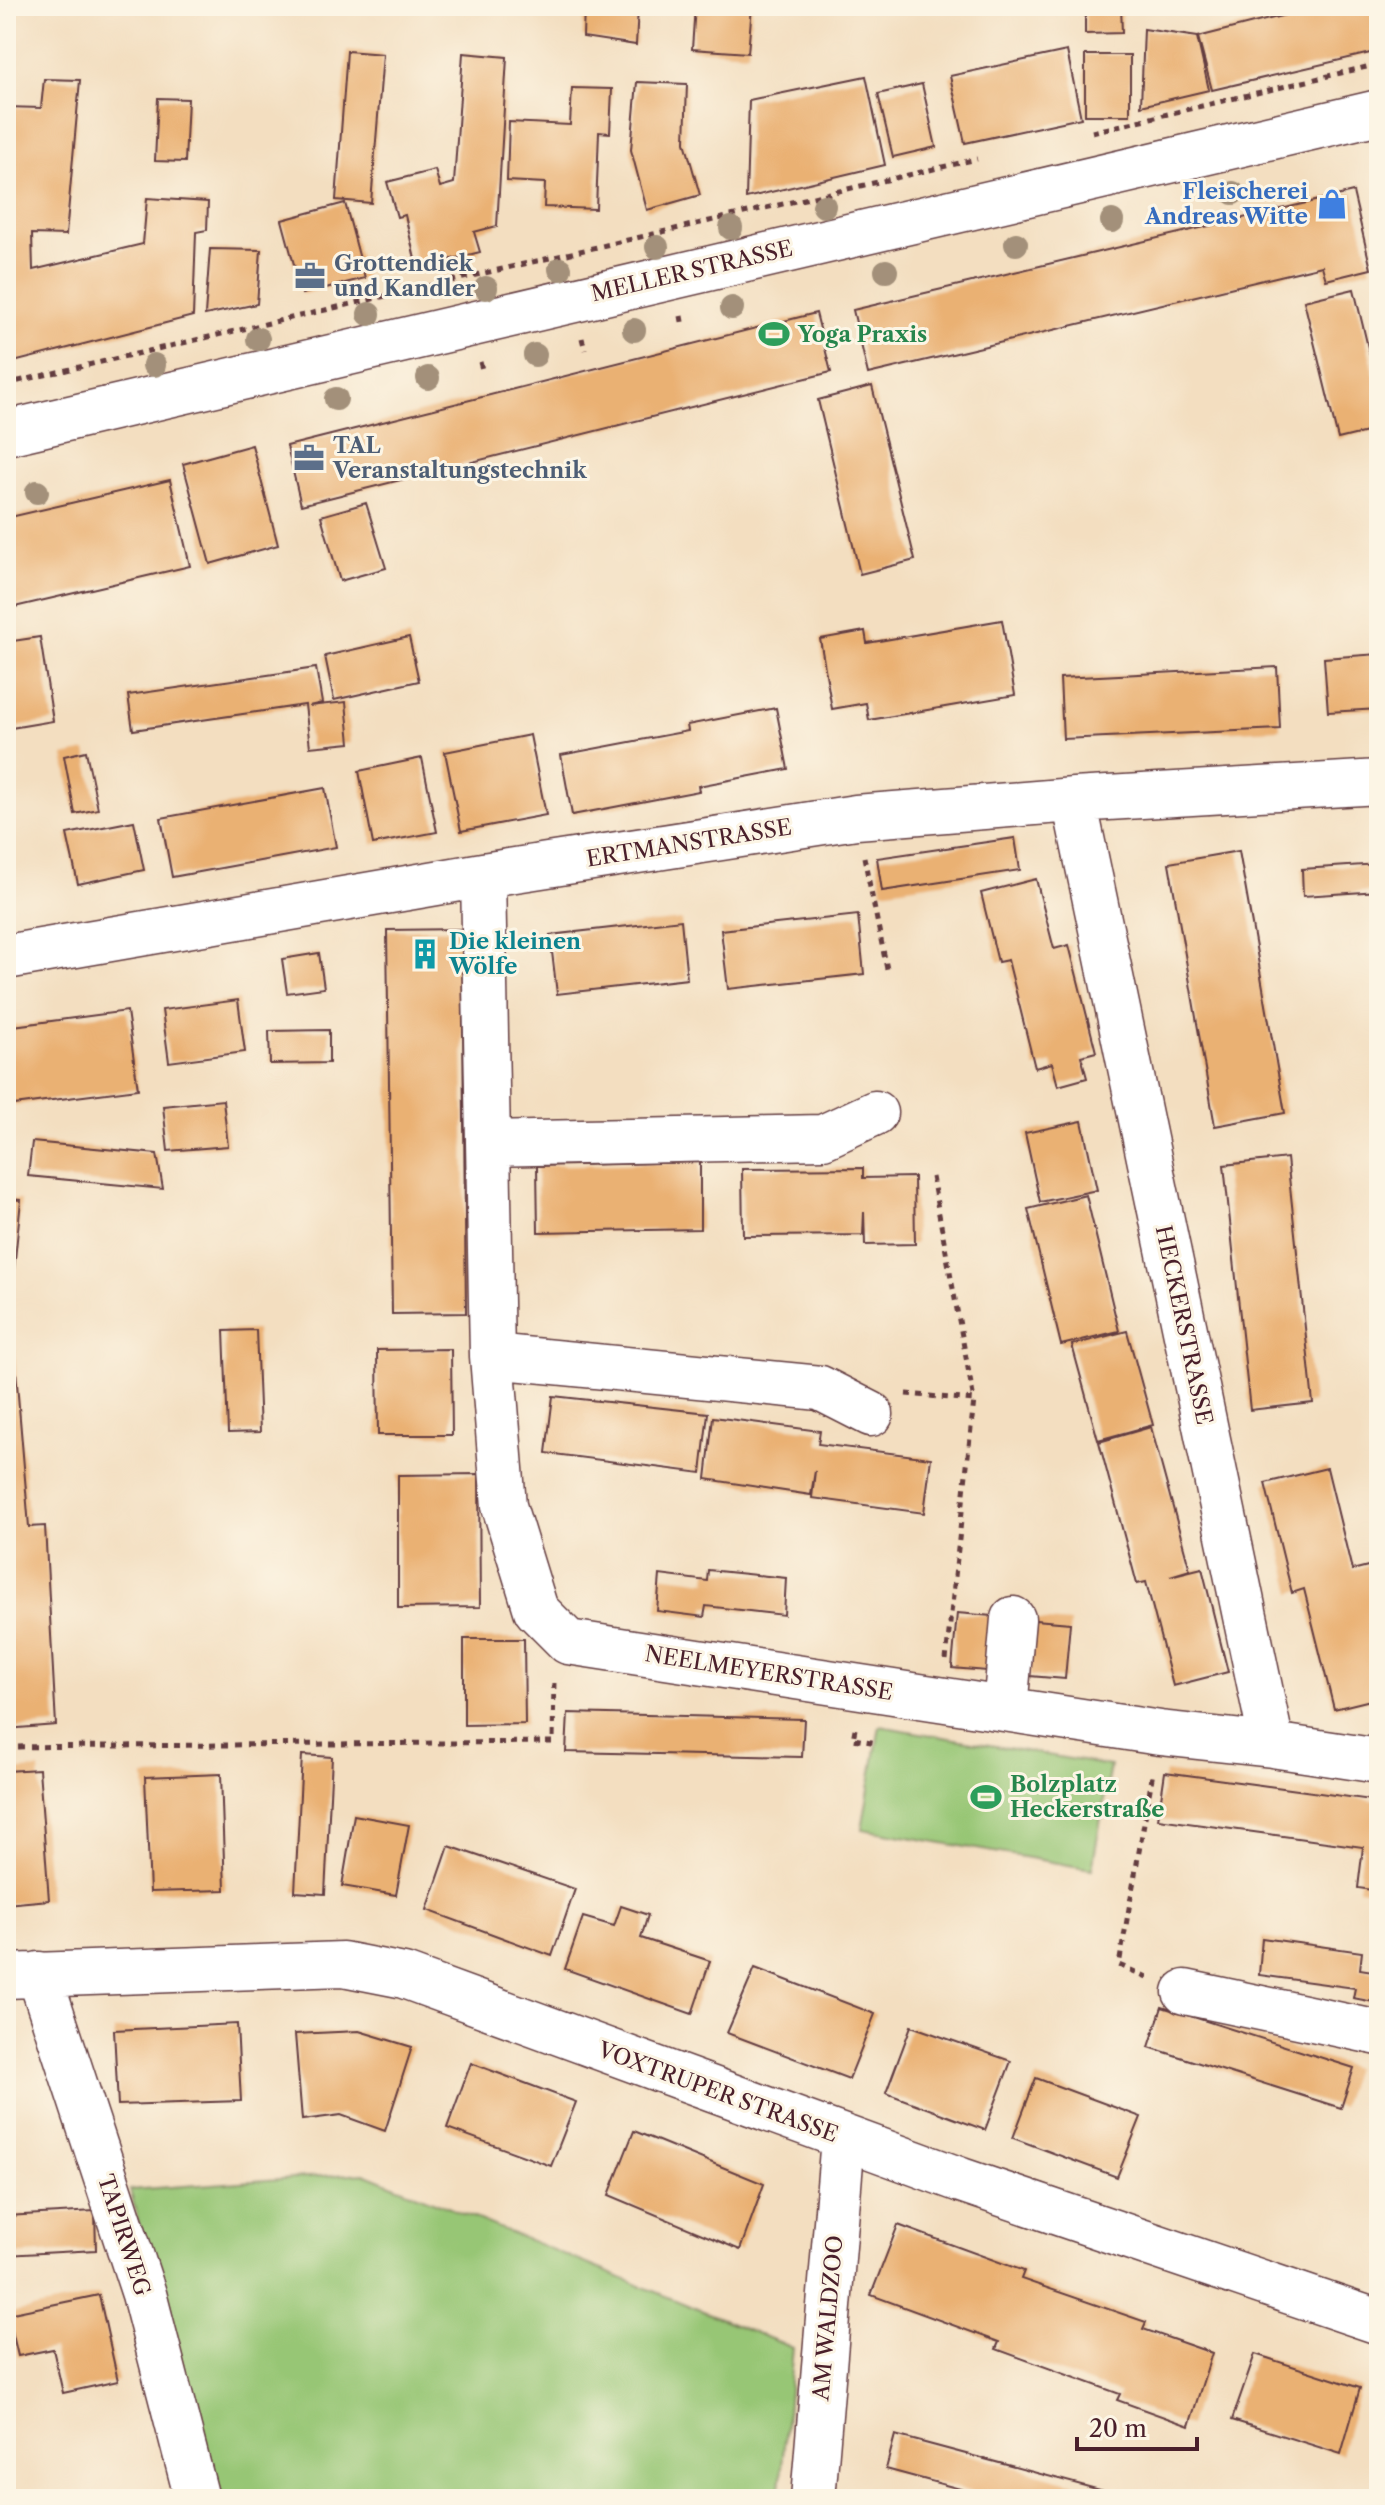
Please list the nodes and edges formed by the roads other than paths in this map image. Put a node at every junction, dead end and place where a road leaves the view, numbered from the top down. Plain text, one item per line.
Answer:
1 (1379, 112) edge
2 (6, 433) edge
3 (1379, 782) edge
4 (1074, 800) junction
5 (483, 875) junction
6 (6, 957) edge
7 (875, 1113) dead end
8 (490, 1144) junction
9 (492, 1356) junction
10 (871, 1414) road end
11 (1013, 1619) dead end
12 (1005, 1709) junction
13 (1272, 1745) junction
14 (1379, 1761) edge
15 (23, 1975) edge
16 (1185, 1992) road end
17 (1379, 2033) edge
18 (843, 2138) junction
19 (1379, 2322) edge
20 (197, 2499) edge
21 (813, 2499) edge

1 - 2 street, MELLER STRASSE
3 - 4 street, ERTMANSTRASSE
4 - 5 street, ERTMANSTRASSE
4 - 13 street, HECKERSTRASSE
5 - 6 street, ERTMANSTRASSE
5 - 8 street
7 - 8 street
8 - 9 street
9 - 10 street
9 - 12 street, NEELMEYERSTRASSE
11 - 12 street
12 - 13 street, NEELMEYERSTRASSE
13 - 14 street
15 - 18 street, VOXTRUPER STRASSE
15 - 20 street, TAPIRWEG
16 - 17 street
18 - 19 street, VOXTRUPER STRASSE
18 - 21 street, AM WALDZOO

